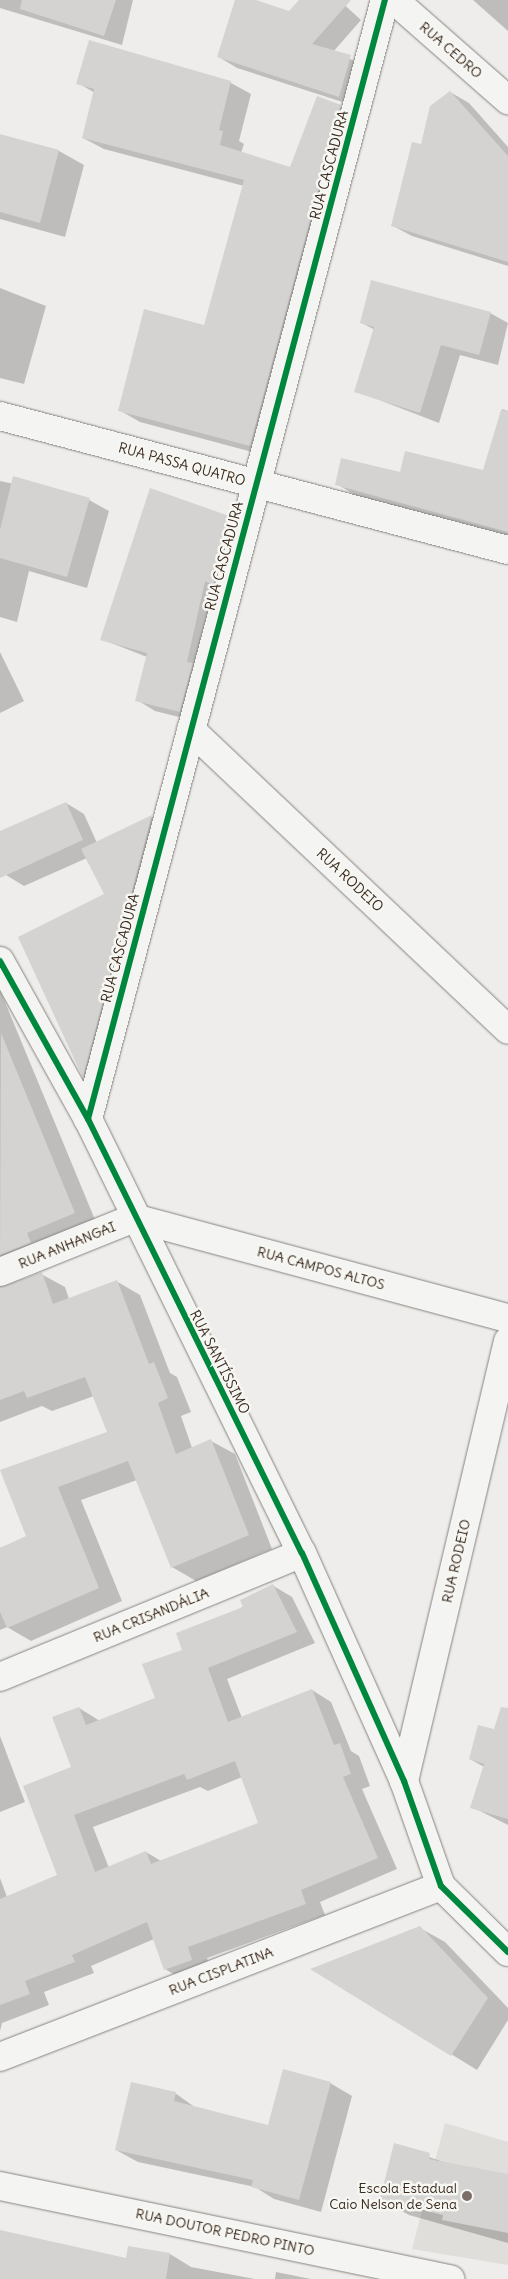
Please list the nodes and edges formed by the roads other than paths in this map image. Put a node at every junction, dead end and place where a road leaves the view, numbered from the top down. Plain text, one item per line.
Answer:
1 (385, 0) edge
2 (394, 0) edge
3 (508, 100) edge
4 (0, 416) edge
5 (257, 483) junction
6 (508, 550) edge
7 (191, 730) junction
8 (0, 961) edge
9 (508, 1030) edge
10 (88, 1119) junction
11 (134, 1218) junction
12 (0, 1272) edge
13 (508, 1318) edge
14 (508, 1341) edge
15 (302, 1553) junction
16 (0, 1677) edge
17 (404, 1781) junction
18 (441, 1886) junction
19 (508, 1952) edge
20 (0, 2056) edge
21 (0, 2186) edge
22 (394, 2273) edge
23 (451, 2279) edge

1 - 5 street, RUA CASCADURA
2 - 3 street, RUA CEDRO
4 - 5 street, RUA PASSA QUATRO
5 - 6 street, RUA PASSA QUATRO
5 - 7 street, RUA CASCADURA
7 - 9 street, RUA RODEIO
7 - 10 street, RUA CASCADURA
8 - 10 street, RUA SANTÍSSIMO
10 - 11 street, RUA SANTÍSSIMO
11 - 12 street, RUA ANHANGAI
11 - 13 street, RUA CAMPOS ALTOS
11 - 15 street, RUA SANTÍSSIMO
14 - 17 street, RUA RODEIO
15 - 16 street, RUA CRISANDÁLIA
15 - 17 street, RUA SANTÍSSIMO
17 - 18 street, RUA SANTÍSSIMO
18 - 19 street
18 - 20 street, RUA CISPLATINA
21 - 22 street, RUA DOUTOR PEDRO PINTO
22 - 23 street, RUA DOUTOR PEDRO PINTO

